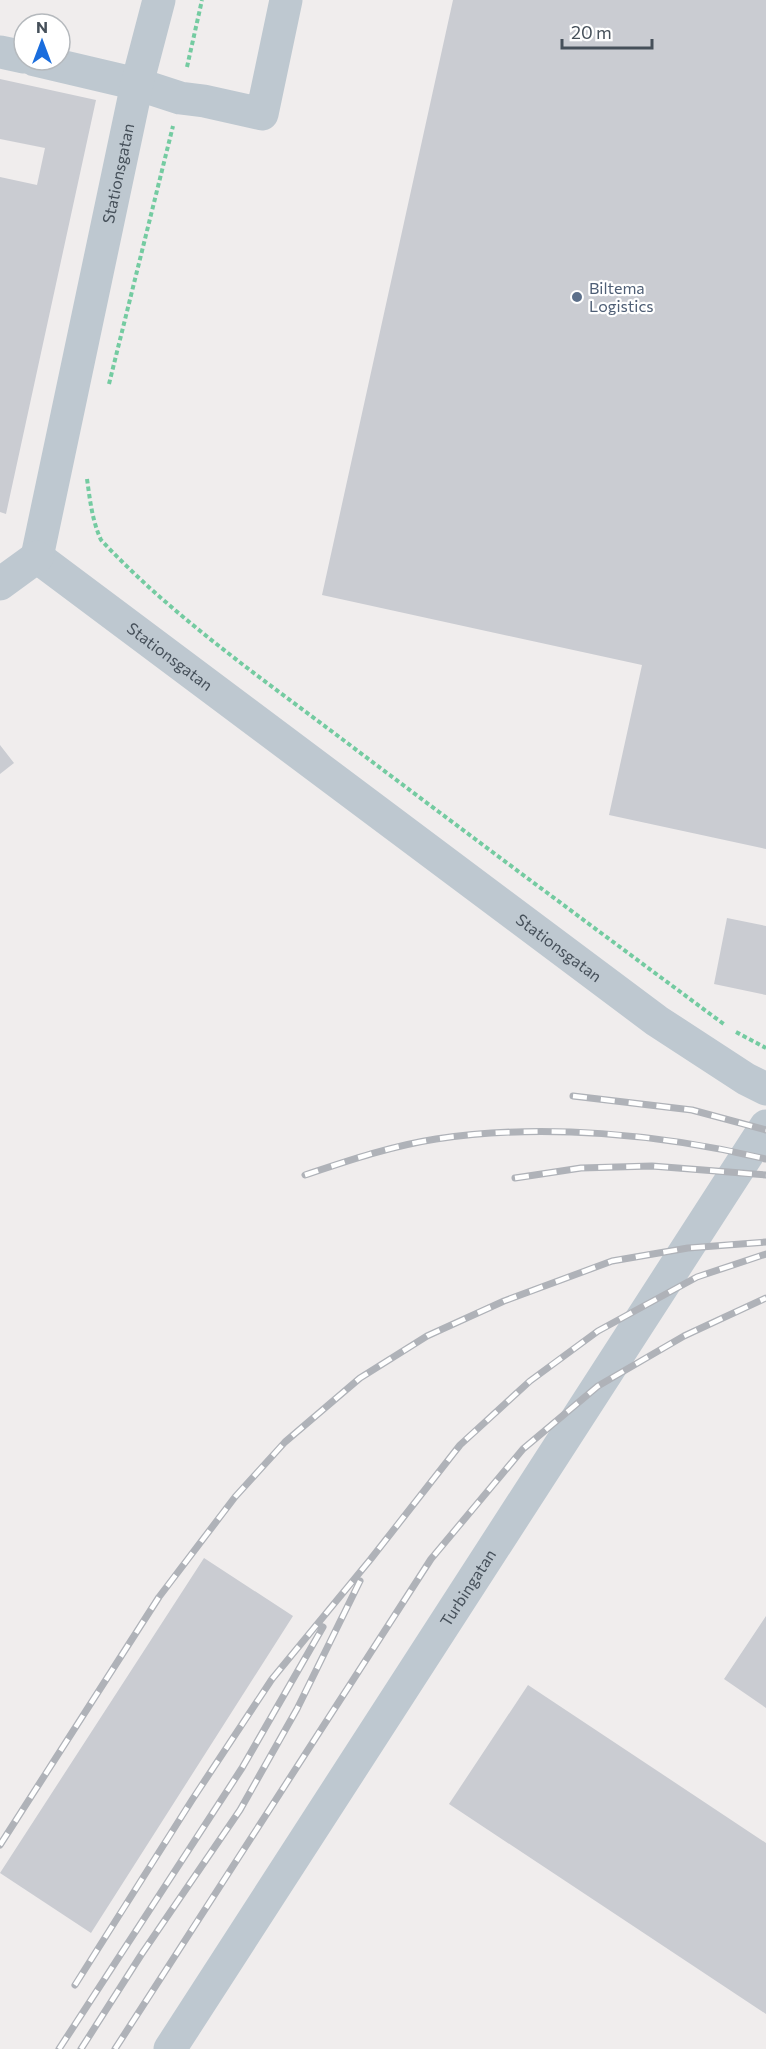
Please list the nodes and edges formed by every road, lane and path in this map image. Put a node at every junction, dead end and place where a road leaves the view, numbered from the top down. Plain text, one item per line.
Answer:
1 (159, 0) edge
2 (202, 0) edge
3 (286, 0) edge
4 (72, 69) edge
5 (137, 84) junction
6 (180, 98) junction
7 (106, 393) dead end
8 (87, 472) dead end
9 (36, 556) junction
10 (0, 584) edge
11 (766, 1048) edge
12 (766, 1089) edge
13 (766, 1126) edge
14 (170, 2049) edge

1 - 5 street, Stationsgatan
2 - 6 path
3 - 6 street
4 - 5 street
5 - 6 street
5 - 9 street, Stationsgatan
6 - 7 path
8 - 11 path
9 - 10 street
9 - 12 street, Stationsgatan
13 - 14 street, Turbingatan

